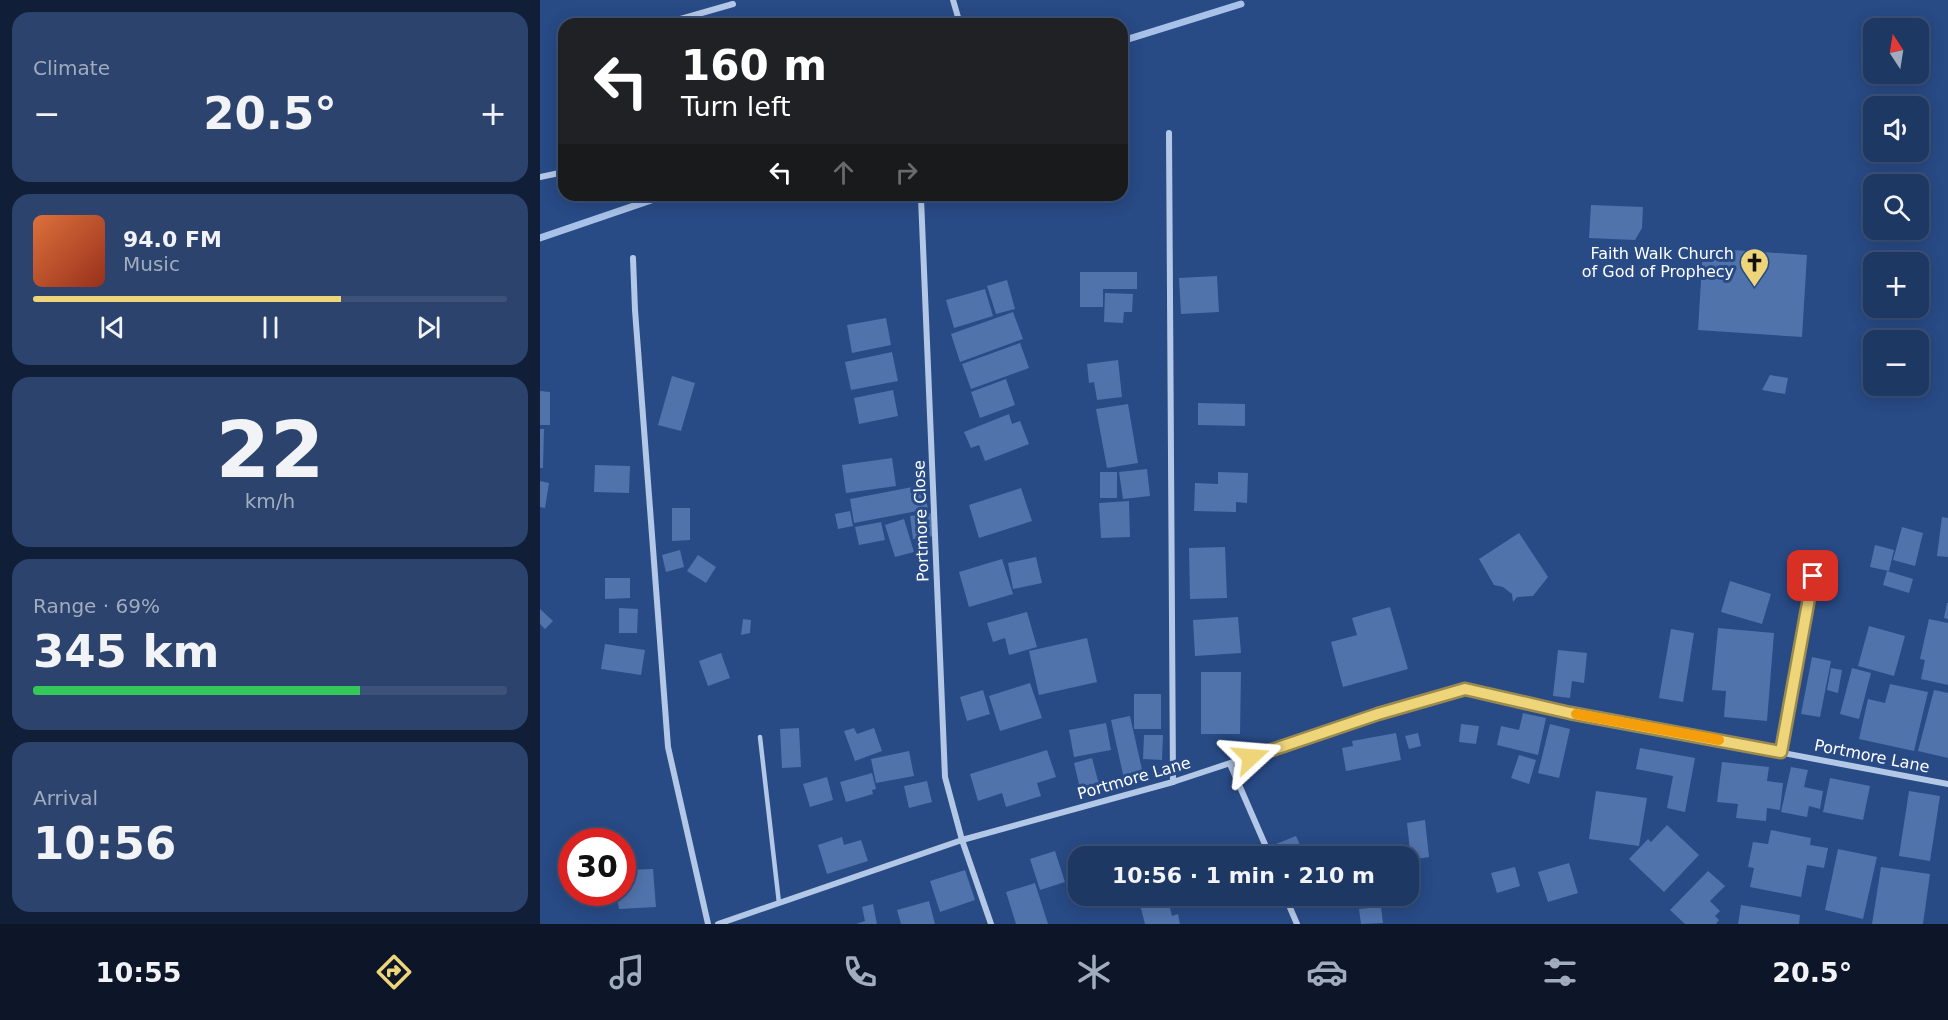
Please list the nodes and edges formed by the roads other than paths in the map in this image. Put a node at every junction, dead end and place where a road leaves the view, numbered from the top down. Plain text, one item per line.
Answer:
1 (954, 0) edge
2 (733, 4) dead end
3 (690, 18) edge
4 (958, 18) edge
5 (1169, 133) dead end
6 (558, 173) edge
7 (540, 177) edge
8 (921, 201) edge
9 (633, 258) dead end
10 (1813, 576) dead end
11 (760, 737) dead end
12 (1781, 752) junction
13 (1230, 764) junction
14 (1173, 782) junction
15 (1948, 784) edge
16 (962, 840) junction
17 (1266, 846) edge
18 (779, 903) junction
19 (1290, 906) edge
20 (708, 924) edge
21 (718, 924) edge
22 (991, 924) edge
23 (1297, 924) edge

1 - 4 street
2 - 3 street
5 - 14 street
6 - 7 street
8 - 16 street, Portmore Close
9 - 20 street
10 - 12 street
11 - 18 lane
12 - 13 street, Portmore Lane
12 - 15 street, Portmore Lane
13 - 14 street, Portmore Lane
13 - 17 street
14 - 16 street, Portmore Lane
16 - 18 street, Portmore Lane
16 - 22 street, Portmore Close
18 - 21 street, Portmore Lane
19 - 23 street

